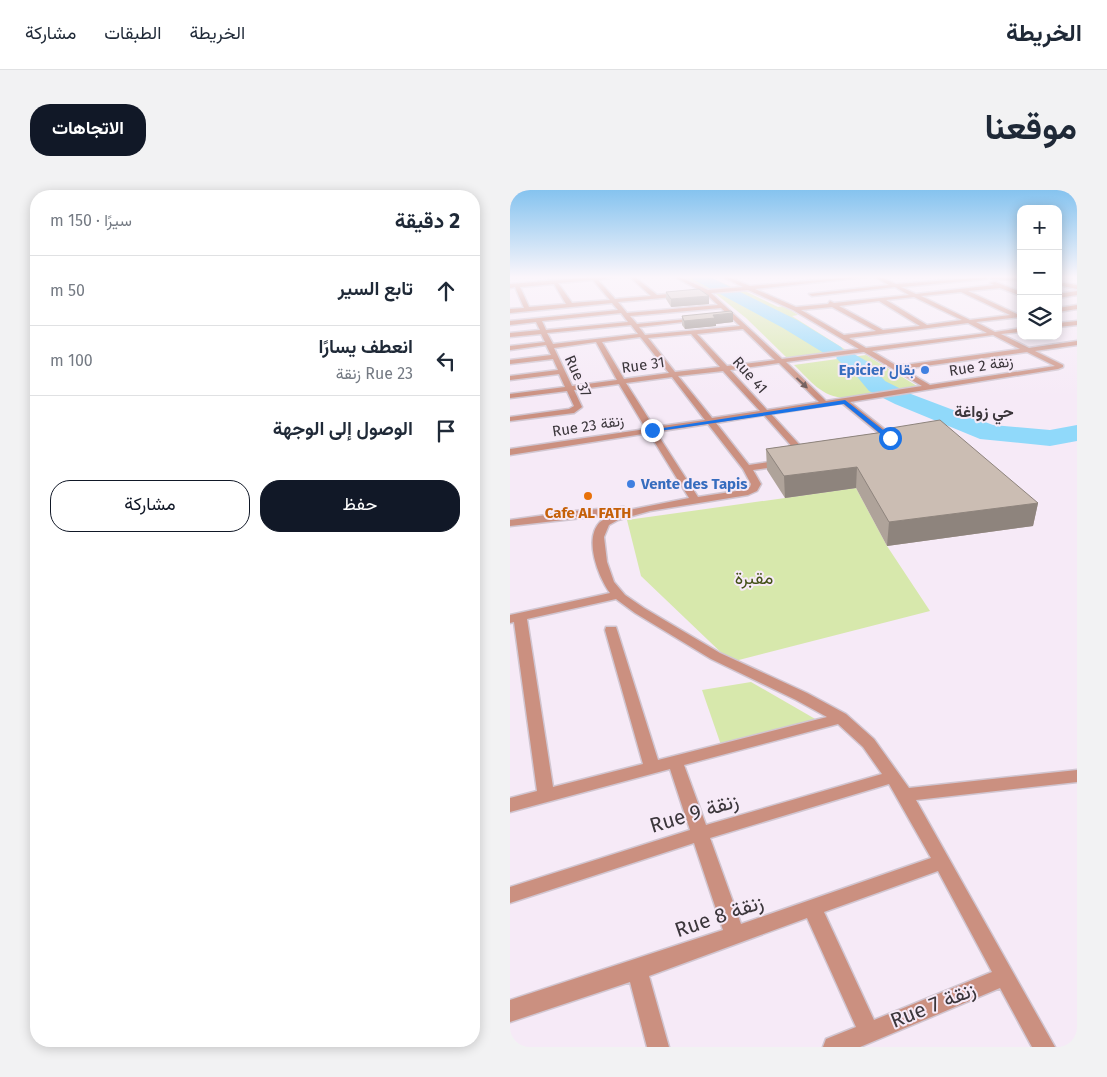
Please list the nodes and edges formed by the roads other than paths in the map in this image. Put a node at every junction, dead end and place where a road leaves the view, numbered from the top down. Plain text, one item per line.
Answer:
1 (575, 317) edge
2 (628, 317) edge
3 (731, 317) edge
4 (809, 317) edge
5 (855, 317) edge
6 (912, 317) edge
7 (958, 317) edge
8 (1004, 317) edge
9 (709, 318) edge
10 (538, 320) junction
11 (968, 322) junction
12 (510, 323) edge
13 (1077, 323) edge
14 (634, 324) junction
15 (1062, 325) edge
16 (928, 326) junction
17 (744, 327) junction
18 (544, 331) junction
19 (1017, 331) edge
20 (692, 332) junction
21 (882, 332) junction
22 (995, 334) junction
23 (510, 335) edge
24 (643, 336) junction
25 (843, 337) junction
26 (598, 340) junction
27 (551, 344) junction
28 (1077, 344) edge
29 (510, 348) edge
30 (1029, 350) junction
31 (867, 351) junction
32 (555, 357) junction
33 (510, 362) edge
34 (780, 362) junction
35 (725, 368) junction
36 (897, 368) junction
37 (562, 372) junction
38 (673, 375) junction
39 (510, 378) edge
40 (622, 382) junction
41 (571, 388) junction
42 (930, 388) junction
43 (510, 396) edge
44 (877, 397) joint
45 (845, 402) junction
46 (825, 404) junction
47 (766, 413) junction
48 (510, 419) edge
49 (710, 422) junction
50 (652, 430) junction
51 (882, 447) edge
52 (510, 452) edge
53 (747, 468) junction
54 (696, 501) junction
55 (639, 511) junction
56 (510, 523) edge
57 (619, 595) junction
58 (515, 618) edge
59 (611, 630) dead end
60 (841, 718) junction
61 (675, 761) junction
62 (652, 767) junction
63 (1077, 776) edge
64 (892, 777) junction
65 (905, 795) junction
66 (546, 796) junction
67 (510, 805) edge
68 (701, 834) junction
69 (942, 862) junction
70 (510, 895) edge
71 (812, 908) junction
72 (735, 936) junction
73 (637, 970) junction
74 (1005, 976) junction
75 (510, 1011) edge
76 (869, 1032) junction
77 (658, 1047) edge
78 (834, 1047) edge
79 (1044, 1047) edge

1 - 10 street
2 - 14 street
3 - 17 street
4 - 25 street
5 - 21 street
6 - 16 street
7 - 11 street
8 - 11 street
9 - 14 street
10 - 12 street
10 - 18 street, Rue 37
11 - 16 street
11 - 22 street
13 - 15 street
14 - 18 street
14 - 24 street
16 - 21 street
17 - 20 street
17 - 34 street
18 - 23 street
18 - 27 street, Rue 37
19 - 22 street, Rue 31
20 - 24 street
20 - 35 street, Rue 41
21 - 25 street
22 - 30 street
22 - 31 street, Rue 31
24 - 26 street
24 - 38 street
25 - 31 street
26 - 27 street
26 - 40 street
27 - 29 street
27 - 32 street, Rue 37
28 - 30 street
30 - 36 street
30 - 42 street, Rue 2 زنقة
31 - 34 street, Rue 31
31 - 36 street
32 - 33 street
32 - 37 street, Rue 37
34 - 35 street, Rue 31
34 -> 46 street
35 - 38 street, Rue 31
35 - 47 street, Rue 41
36 - 42 street
37 - 39 street
37 - 41 street, Rue 37
38 - 40 street, Rue 31
38 - 49 street
40 - 41 street, Rue 31
40 - 50 street
41 - 43 street, Rue 31
41 - 48 street, Rue 37
42 - 44 street, Rue 2 زنقة
44 - 45 street, Rue 23 زنقة
45 - 46 street, Rue 23 زنقة
45 - 51 street
46 - 47 street, Rue 23 زنقة
47 - 49 street, Rue 23 زنقة
47 - 53 street, Rue 41
49 - 50 street, Rue 23 زنقة
49 - 53 street
50 - 52 street, Rue 23 زنقة
50 - 54 street
53 - 54 street
54 - 55 street
55 - 56 street
55 - 57 street
57 - 58 street
57 - 60 street
58 - 66 street
59 - 62 street
60 - 61 street
60 - 64 street
61 - 62 street
61 - 68 street
62 - 66 street
63 - 65 street
64 - 65 street
64 - 68 street, Rue 9 زنقة
65 - 69 street
66 - 67 street
68 - 70 street, Rue 9 زنقة
68 - 72 street
69 - 71 street, Rue 8 زنقة
69 - 74 street
71 - 72 street, Rue 8 زنقة
71 - 76 street
72 - 73 street, Rue 8 زنقة
73 - 75 street, Rue 8 زنقة
73 - 77 street
74 - 76 street, Rue 7 زنقة
74 - 79 street
76 - 78 street, Rue 7 زنقة

